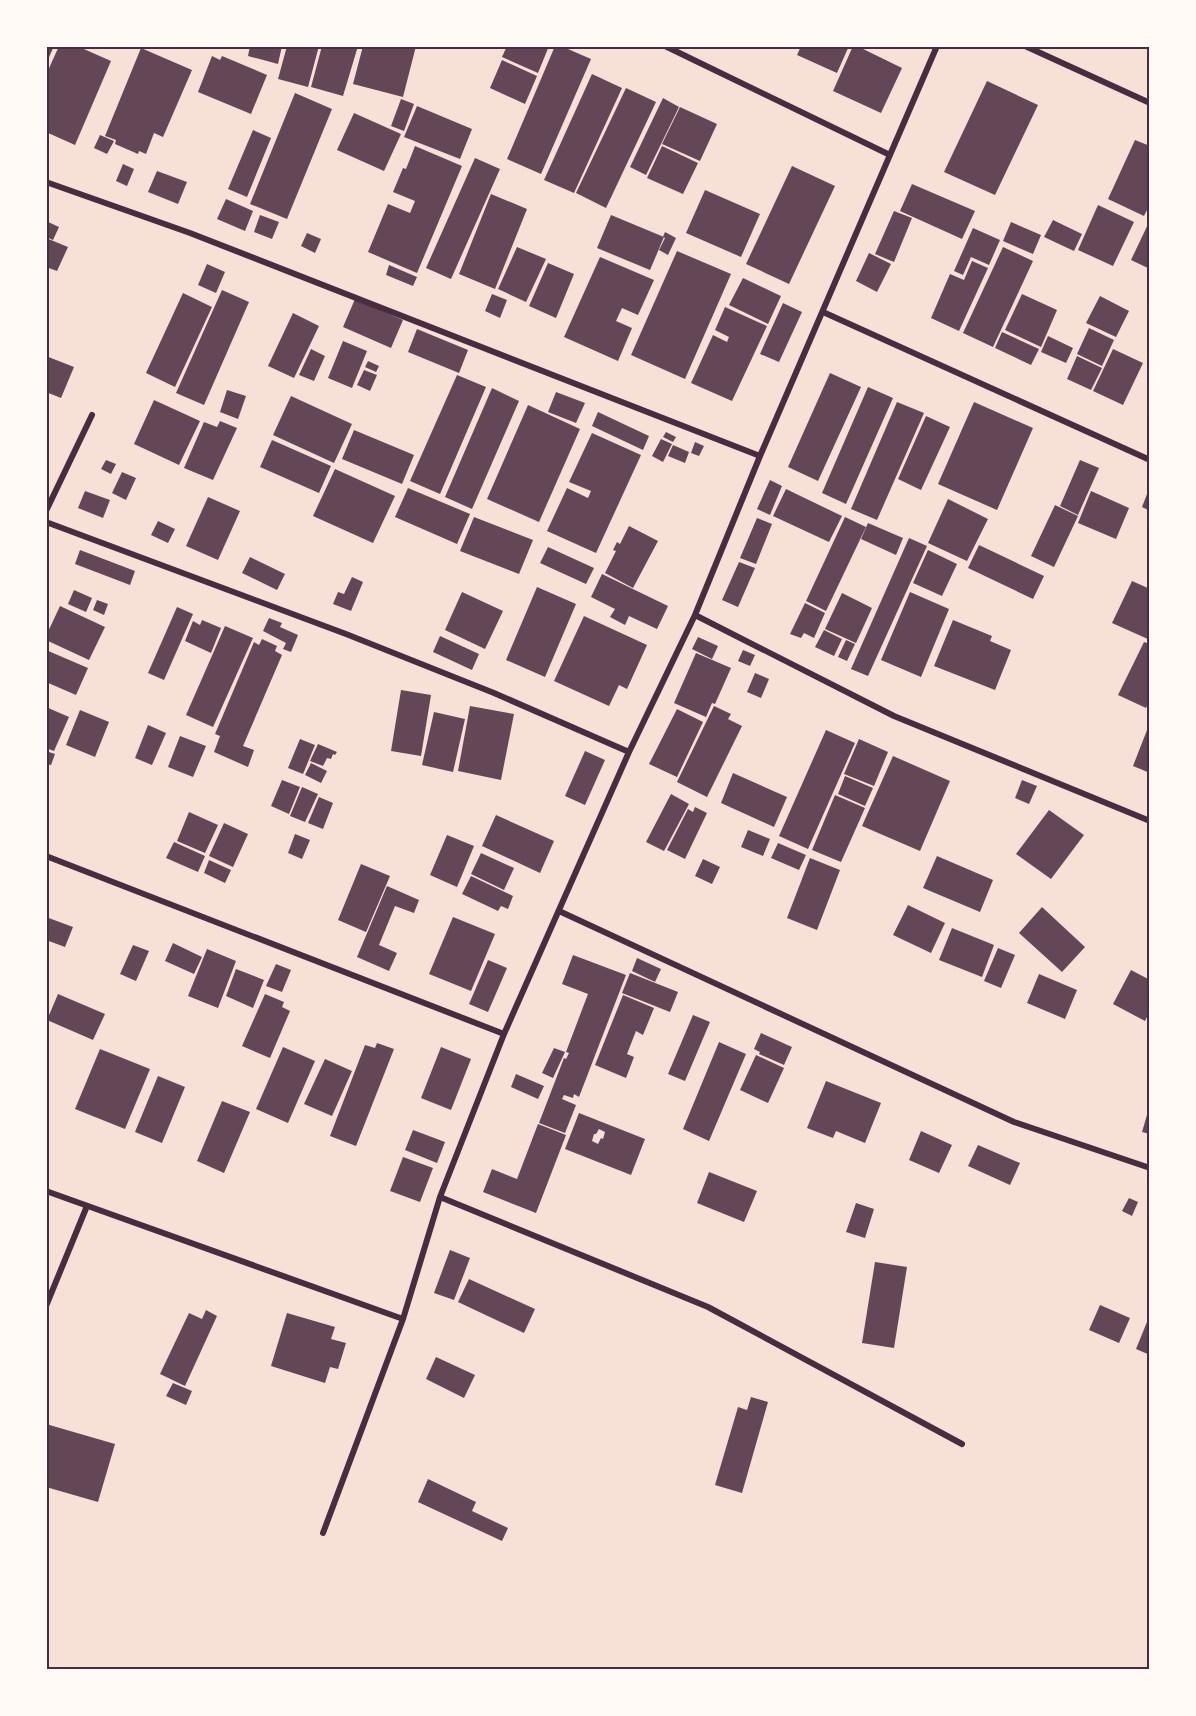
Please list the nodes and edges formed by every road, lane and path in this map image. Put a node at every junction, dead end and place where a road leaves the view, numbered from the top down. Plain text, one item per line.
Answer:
1 (665, 46) edge
2 (937, 46) edge
3 (1024, 46) edge
4 (1149, 103) edge
5 (890, 154) junction
6 (46, 182) edge
7 (823, 312) junction
8 (92, 416) dead end
9 (760, 456) junction
10 (1149, 460) edge
11 (46, 511) edge
12 (46, 522) edge
13 (695, 615) junction
14 (629, 752) junction
15 (1149, 821) edge
16 (46, 855) edge
17 (559, 911) junction
18 (504, 1034) junction
19 (1149, 1168) edge
20 (46, 1191) edge
21 (440, 1197) junction
22 (87, 1206) junction
23 (46, 1306) edge
24 (402, 1319) junction
25 (962, 1443) dead end
26 (322, 1533) dead end

1 - 5 street
2 - 5 street
3 - 4 street
5 - 7 street
6 - 9 street
7 - 9 street
7 - 10 street
8 - 11 street
9 - 13 street
12 - 14 street
13 - 14 street
13 - 15 street
14 - 17 street
16 - 18 street
17 - 18 street
17 - 19 street
18 - 21 street
20 - 22 street
21 - 24 street
21 - 25 street
22 - 23 street
22 - 24 street
24 - 26 street

